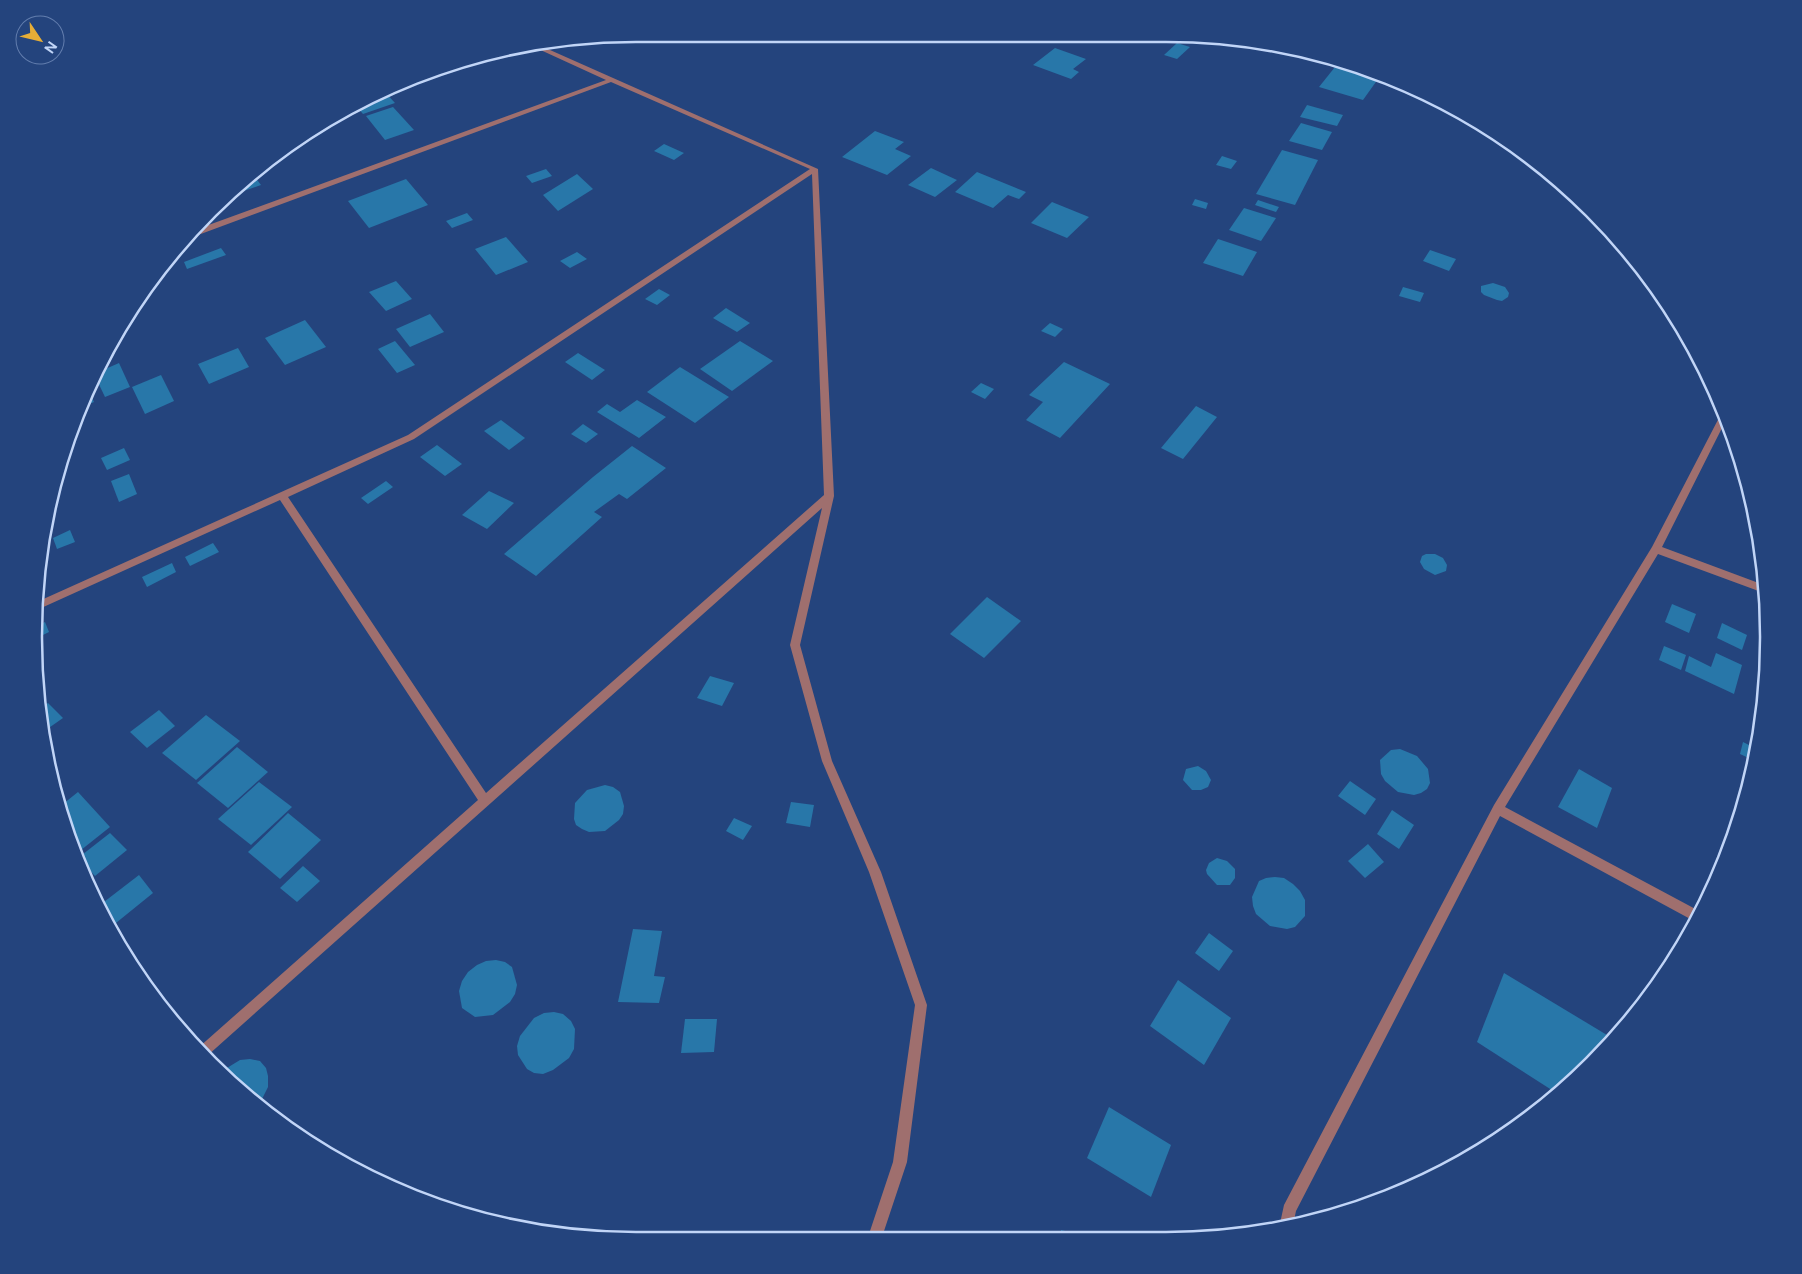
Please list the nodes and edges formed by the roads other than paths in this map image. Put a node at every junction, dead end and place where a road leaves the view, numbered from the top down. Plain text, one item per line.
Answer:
1 (544, 50) edge
2 (611, 80) junction
3 (815, 169) junction
4 (205, 229) edge
5 (1720, 424) edge
6 (282, 495) junction
7 (828, 496) junction
8 (1656, 549) junction
9 (1757, 586) edge
10 (44, 603) edge
11 (485, 801) junction
12 (1498, 809) junction
13 (1691, 913) edge
14 (207, 1047) edge
15 (1288, 1218) edge
16 (877, 1232) edge

1 - 2 street
2 - 3 street
2 - 4 street
3 - 6 street
3 - 7 street
5 - 8 street
6 - 10 street
6 - 11 street
7 - 11 street
7 - 16 street
8 - 9 street
8 - 12 street
11 - 14 street
12 - 13 street
12 - 15 street

